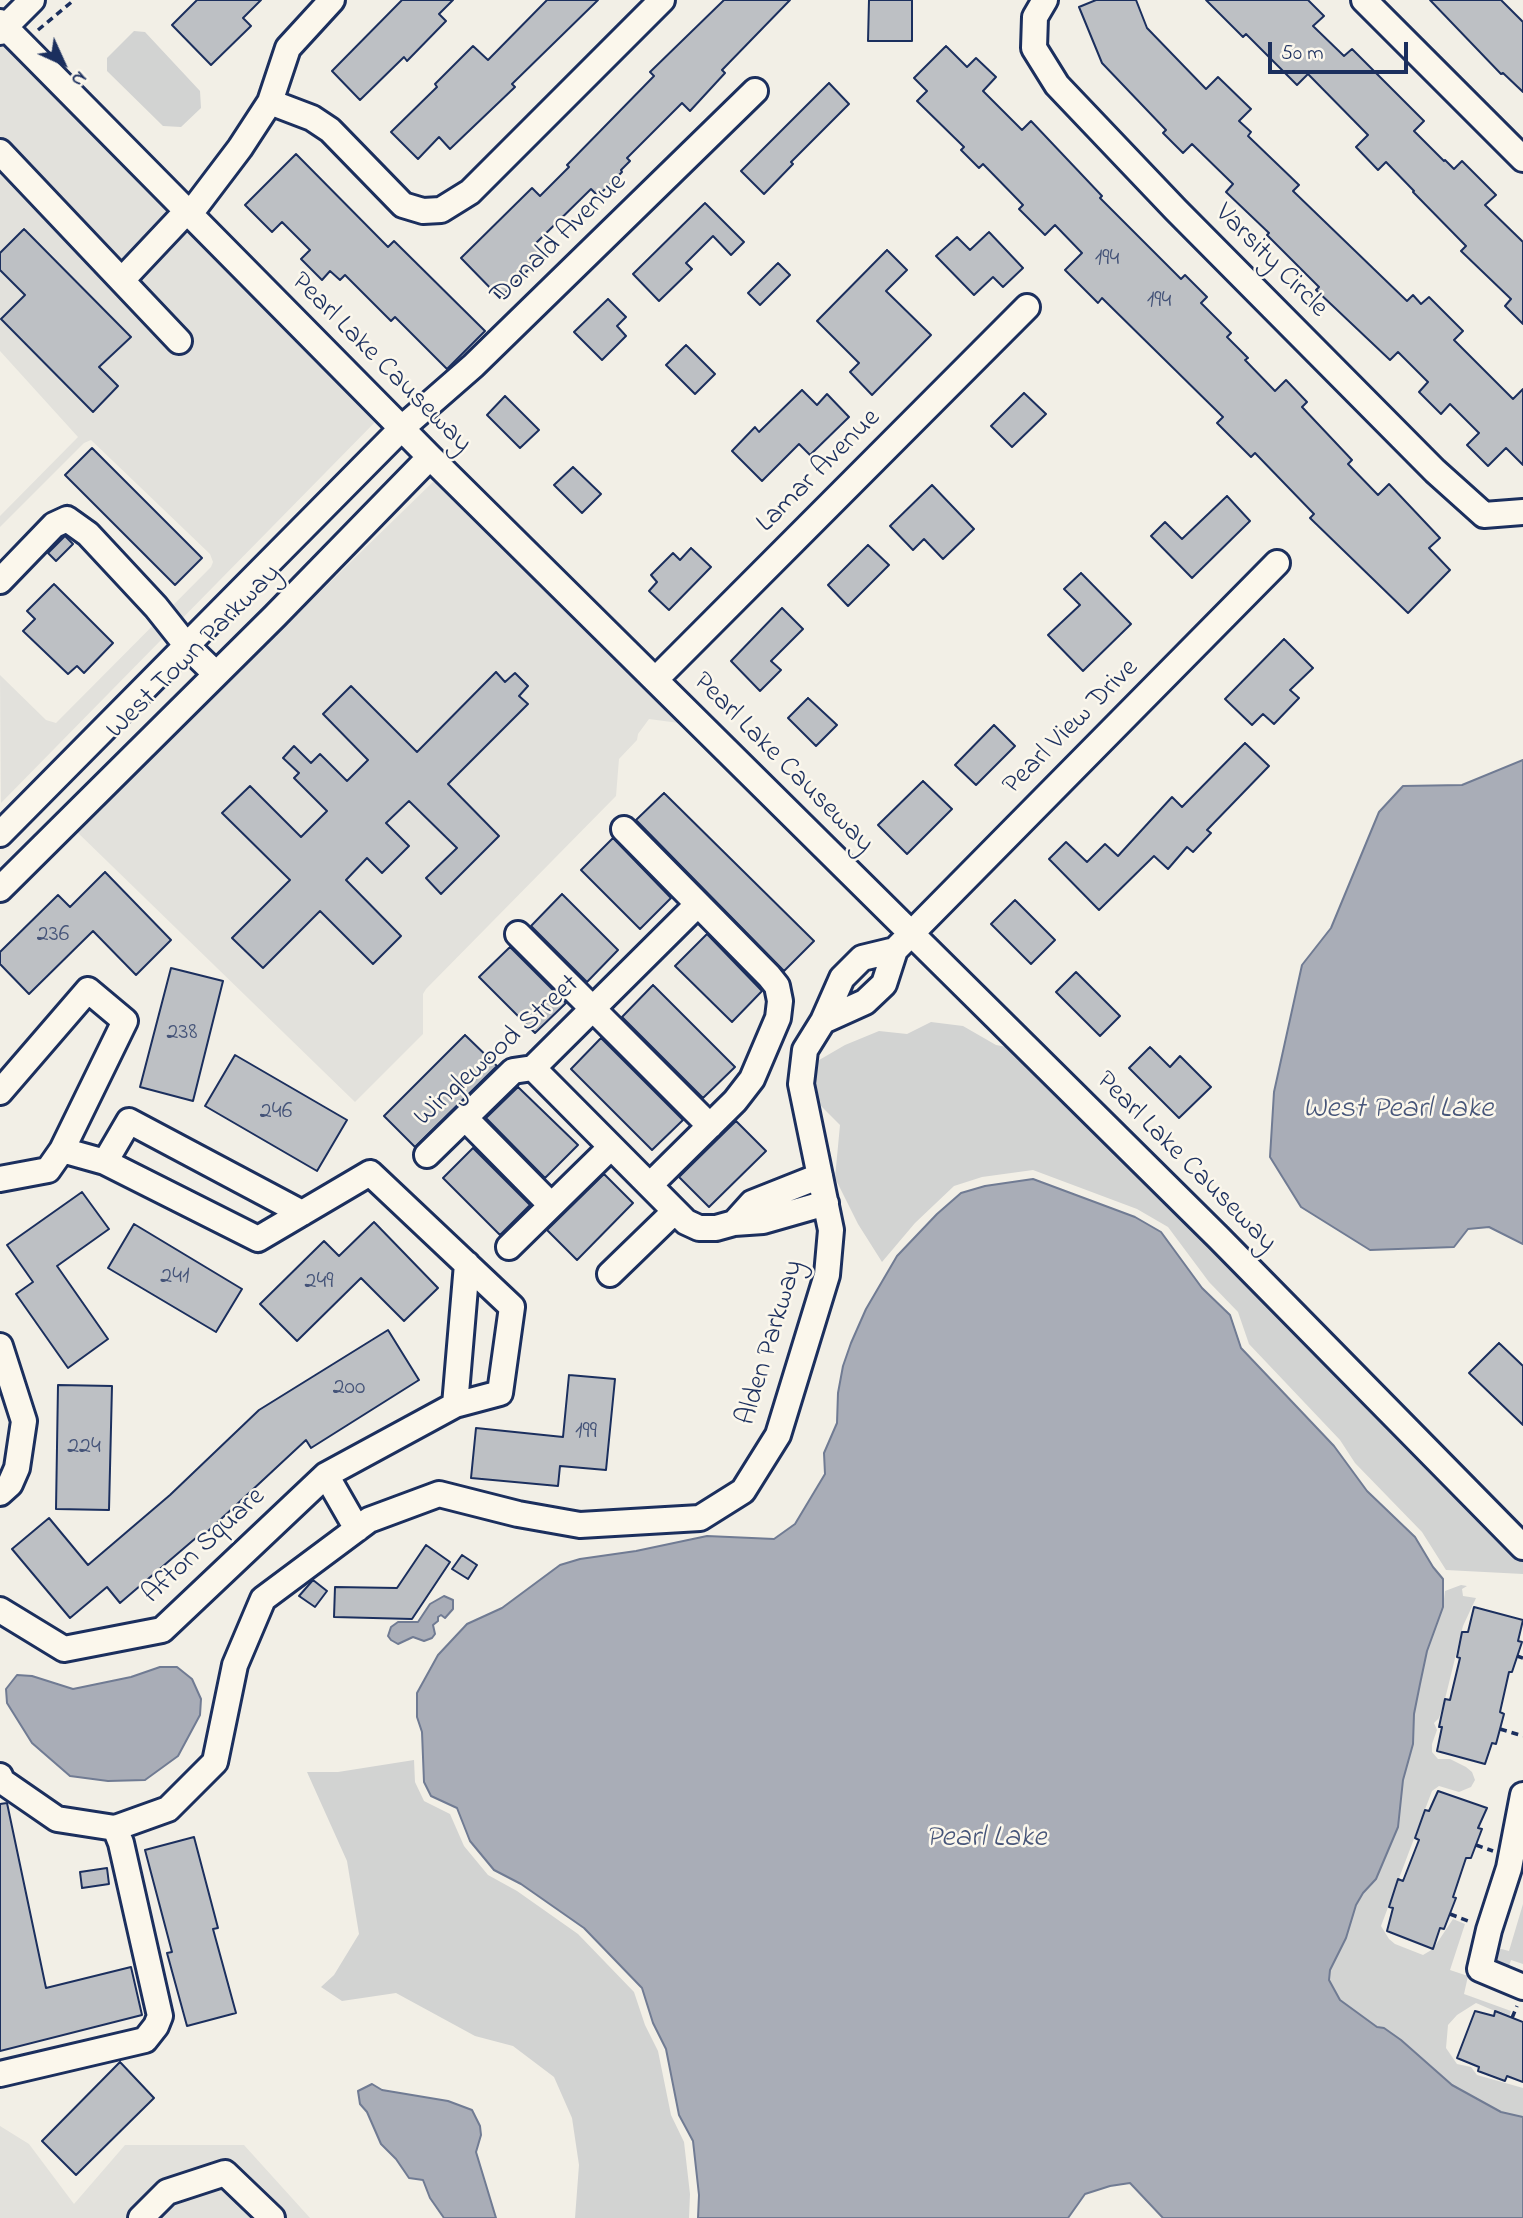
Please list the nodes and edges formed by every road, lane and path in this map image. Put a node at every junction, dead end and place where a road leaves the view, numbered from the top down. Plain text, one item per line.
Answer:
1 (32, 0) edge
2 (332, 0) edge
3 (662, 0) edge
4 (1045, 0) edge
5 (1364, 0) edge
6 (2, 27) edge
7 (755, 91) dead end
8 (270, 102) junction
9 (0, 152) edge
10 (1523, 159) edge
11 (189, 213) junction
12 (122, 280) junction
13 (1027, 307) dead end
14 (179, 341) dead end
15 (402, 428) junction
16 (430, 457) junction
17 (1523, 512) edge
18 (1277, 563) dead end
19 (0, 581) edge
20 (187, 646) junction
21 (216, 674) junction
22 (656, 679) junction
23 (3, 824) edge
24 (624, 829) dead end
25 (39, 849) junction
26 (0, 889) edge
27 (698, 904) junction
28 (518, 934) dead end
29 (903, 942) junction
30 (593, 1009) junction
31 (823, 1021) junction
32 (533, 1068) junction
33 (0, 1092) edge
34 (465, 1118) junction
35 (710, 1126) junction
36 (611, 1147) junction
37 (62, 1150) junction
38 (427, 1155) dead end
39 (105, 1163) junction
40 (820, 1176) junction
41 (0, 1179) edge
42 (650, 1185) junction
43 (826, 1203) junction
44 (551, 1205) junction
45 (675, 1211) junction
46 (302, 1213) junction
47 (734, 1223) junction
48 (509, 1247) dead end
49 (467, 1264) junction
50 (610, 1274) dead end
51 (0, 1346) edge
52 (454, 1405) junction
53 (332, 1471) junction
54 (0, 1493) edge
55 (363, 1525) junction
56 (1523, 1547) edge
57 (0, 1610) edge
58 (1517, 1656) dead end
59 (1523, 1658) edge
60 (1500, 1729) dead end
61 (1523, 1736) edge
62 (0, 1776) edge
63 (1523, 1795) edge
64 (118, 1836) junction
65 (1523, 1987) edge
66 (0, 2074) edge
67 (141, 2218) edge
68 (272, 2218) edge

1 - 6 street
2 - 8 street
3 - 8 street
4 - 17 street, Varsity Circle
5 - 10 street
6 - 11 street, Pearl Lake Causeway
7 - 15 street, Donald Avenue
8 - 11 street
9 - 12 street
11 - 12 street
11 - 15 street, Pearl Lake Causeway
12 - 14 street
13 - 22 street, Lamar Avenue
15 - 16 street, Pearl Lake Causeway
15 - 20 street, West Town Parkway
16 - 21 street, West Town Parkway
16 - 22 street, Pearl Lake Causeway
18 - 29 street, Pearl View Drive
19 - 20 street
20 - 21 street
20 - 23 street, West Town Parkway
21 - 25 street, West Town Parkway
22 - 29 street, Pearl Lake Causeway
23 - 25 street
24 - 27 street
25 - 26 street, West Town Parkway
27 - 30 street, Winglewood Street
27 - 35 street
28 - 30 street
29 - 31 street
29 - 31 street, Alden Parkway
29 - 56 street, Pearl Lake Causeway
30 - 32 street, Winglewood Street
30 - 35 street
31 - 40 street, Alden Parkway
32 - 34 street, Winglewood Street
32 - 36 street
33 - 37 street
34 - 38 street, Winglewood Street
34 - 44 street
35 - 42 street
36 - 42 street
36 - 44 street
37 - 39 street, Afton Square
37 - 41 street
39 - 46 street, Afton Square
39 - 46 street
40 - 43 street, Alden Parkway
40 - 47 street
42 - 45 street
43 - 47 street
43 - 55 street, Alden Parkway
44 - 48 street
45 - 47 street
45 - 50 street
46 - 49 street, Afton Square
49 - 52 street
49 - 52 street, Afton Square
51 - 54 street
52 - 53 street, Afton Square
53 - 55 street
53 - 57 street, Afton Square
55 - 64 street, Alden Parkway
58 - 59 path
60 - 61 path
62 - 64 street, Alden Parkway
63 - 65 street
64 - 66 street
67 - 68 street

